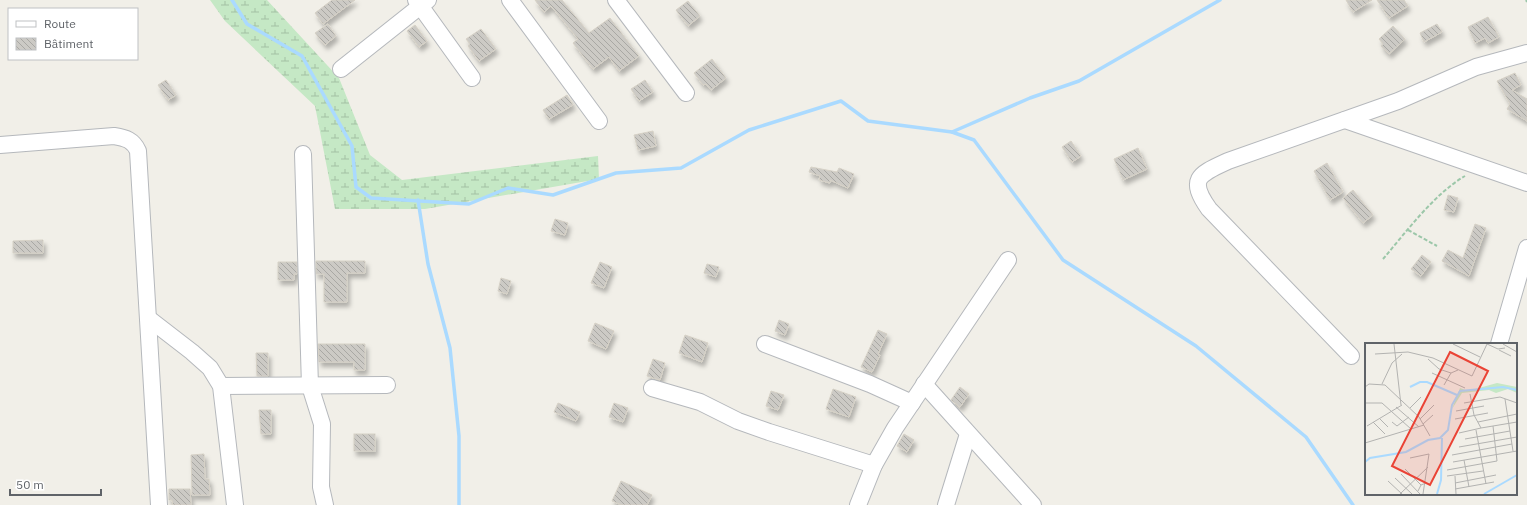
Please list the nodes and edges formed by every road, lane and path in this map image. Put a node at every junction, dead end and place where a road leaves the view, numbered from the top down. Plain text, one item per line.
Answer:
1 (510, 0) edge
2 (616, 0) edge
3 (422, 2) edge
4 (1527, 52) edge
5 (341, 69) dead end
6 (472, 78) dead end
7 (686, 93) dead end
8 (1345, 120) junction
9 (599, 121) dead end
10 (0, 146) edge
11 (302, 154) dead end
12 (1480, 167) junction
13 (1527, 183) edge
14 (1408, 230) junction
15 (1437, 246) dead end
16 (1527, 248) edge
17 (1383, 259) dead end
18 (1008, 260) dead end
19 (148, 318) junction
20 (1499, 343) edge
21 (765, 344) dead end
22 (1351, 356) dead end
23 (924, 384) junction
24 (387, 385) dead end
25 (222, 386) junction
26 (310, 386) junction
27 (652, 388) dead end
28 (912, 403) junction
29 (968, 434) junction
30 (874, 465) junction
31 (1032, 504) edge
32 (159, 505) edge
33 (235, 505) edge
34 (325, 505) edge
35 (858, 505) edge
36 (946, 505) edge

1 - 9 street
2 - 7 street
3 - 5 street
3 - 6 street
4 - 8 street
8 - 12 street
8 - 22 street
10 - 19 street
11 - 26 street
12 - 13 street
12 - 14 path
14 - 15 path
14 - 17 path
16 - 20 street
18 - 23 street
19 - 25 street
19 - 32 street
21 - 28 street
23 - 28 street
23 - 29 street
24 - 26 street
25 - 26 street
25 - 33 street
26 - 34 street
27 - 30 street
28 - 30 street
29 - 31 street
29 - 36 street
30 - 35 street

